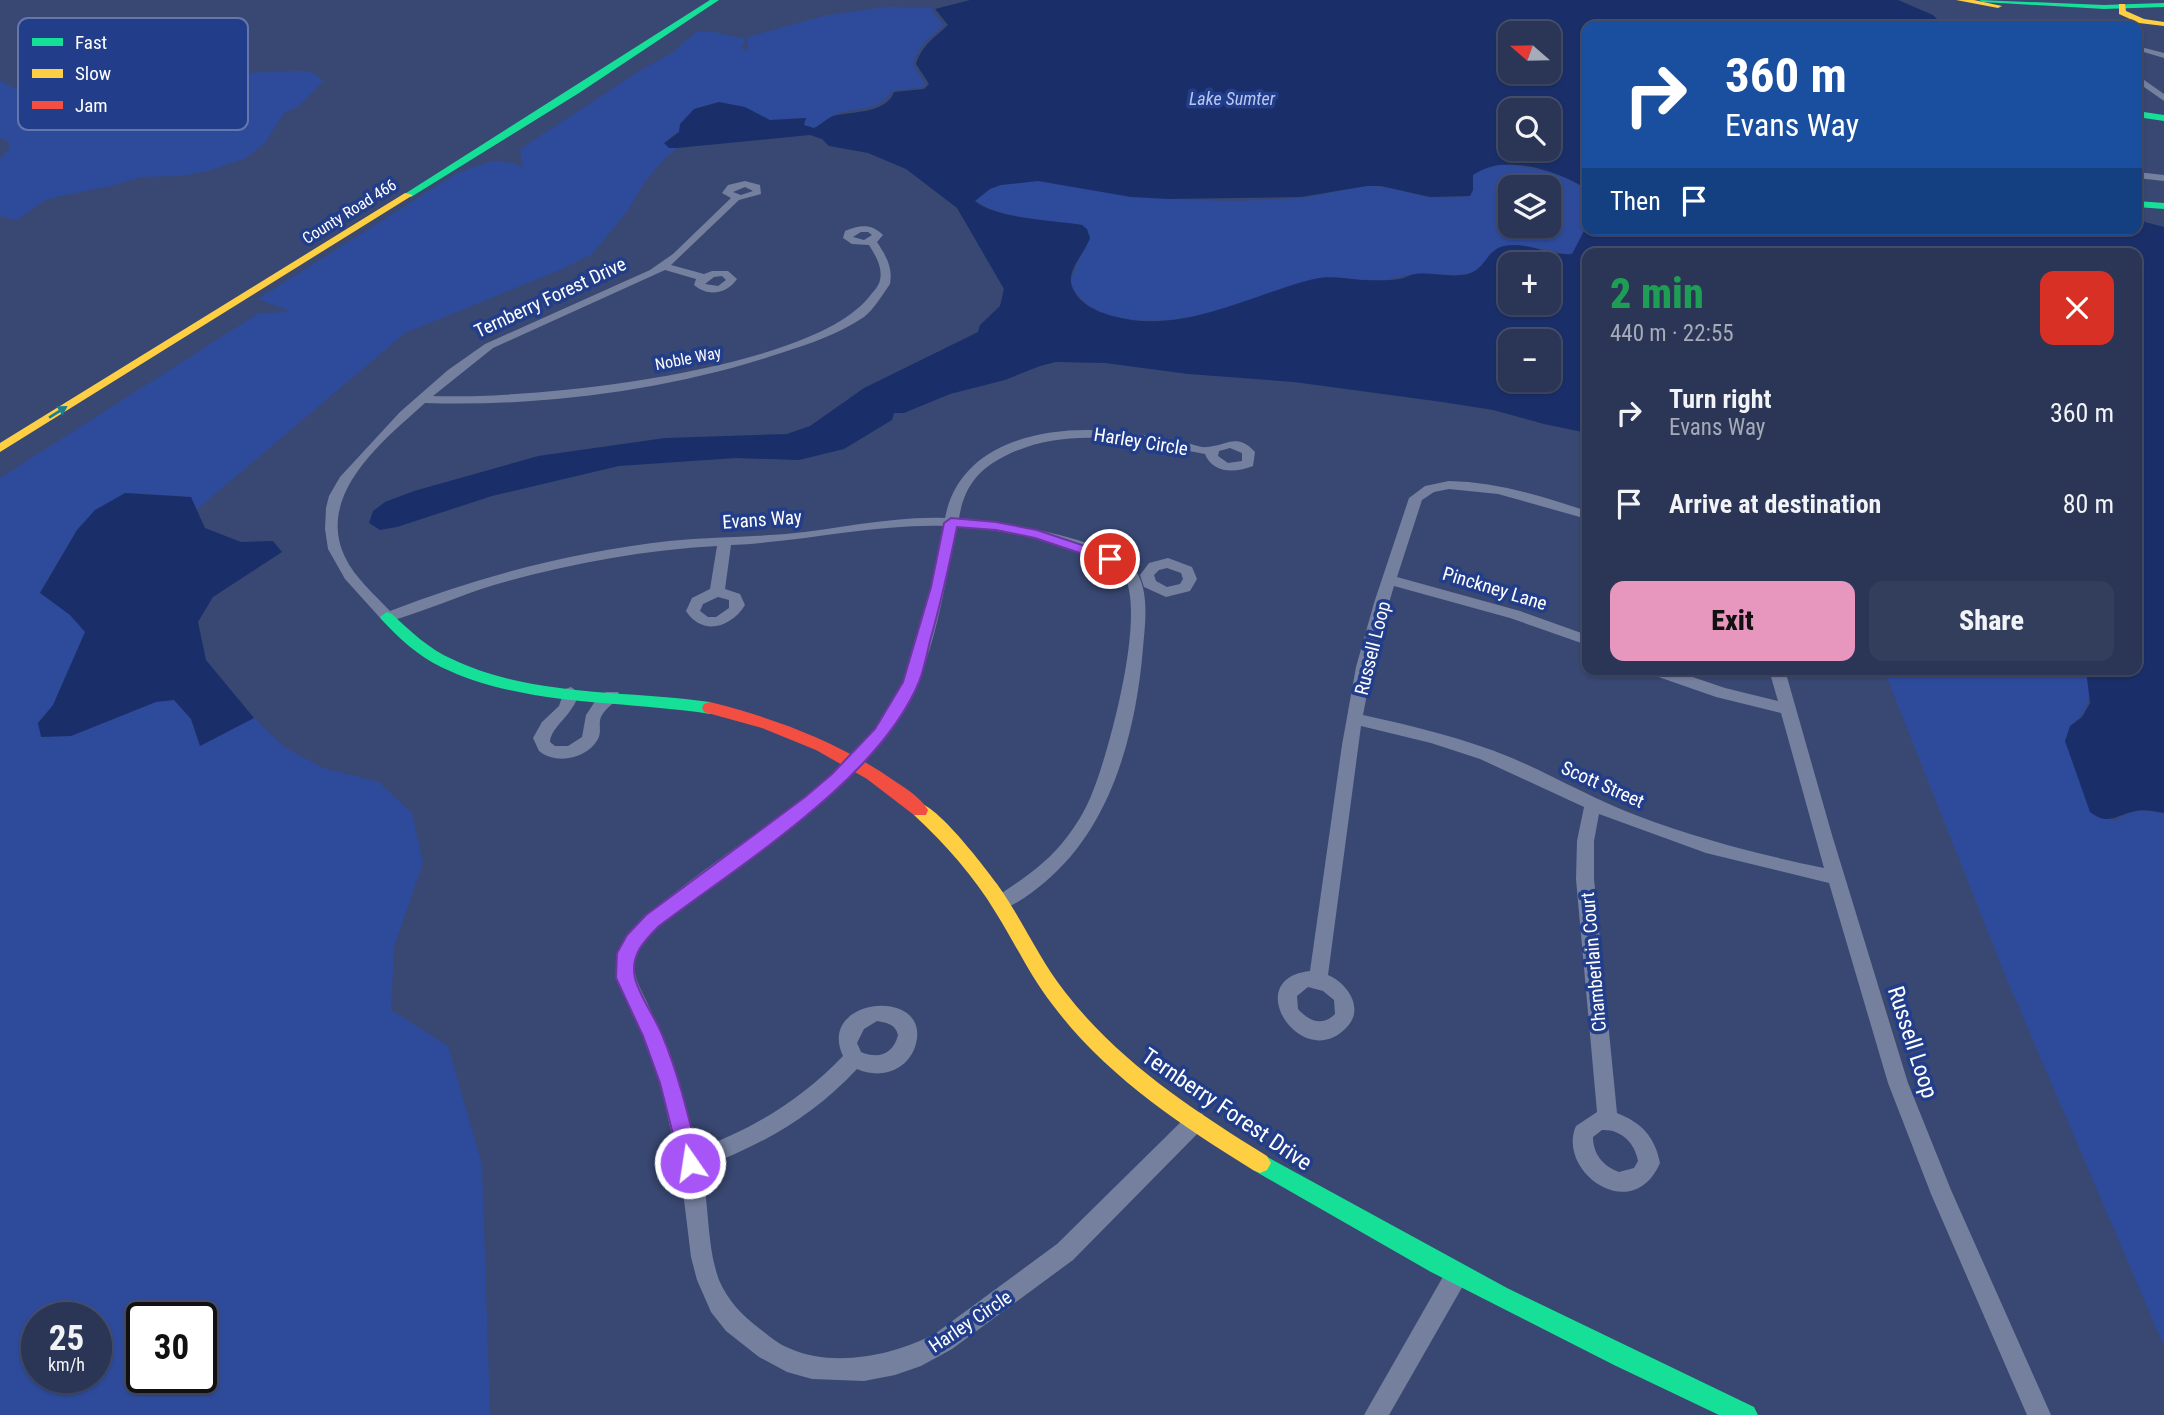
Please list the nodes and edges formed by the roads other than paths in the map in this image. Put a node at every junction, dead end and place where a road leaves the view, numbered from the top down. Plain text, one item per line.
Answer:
1 (698, 0) edge
2 (715, 0) edge
3 (1960, 0) edge
4 (1983, 0) edge
5 (2053, 0) edge
6 (2164, 5) edge
7 (1996, 7) edge
8 (2126, 11) junction
9 (2162, 25) edge
10 (2142, 49) edge
11 (2164, 56) edge
12 (2142, 81) edge
13 (2142, 93) edge
14 (2163, 96) edge
15 (2142, 115) edge
16 (2164, 118) edge
17 (2142, 176) edge
18 (2164, 178) edge
19 (736, 198) dead end
20 (2142, 204) edge
21 (2164, 206) edge
22 (871, 241) dead end
23 (664, 266) junction
24 (702, 277) dead end
25 (425, 398) junction
26 (0, 430) edge
27 (0, 448) edge
28 (1212, 452) dead end
29 (1582, 514) edge
30 (951, 523) junction
31 (726, 541) junction
32 (1390, 580) junction
33 (718, 592) dead end
34 (387, 617) junction
35 (1582, 638) edge
36 (1670, 675) edge
37 (1778, 675) edge
38 (571, 693) junction
39 (612, 696) junction
40 (1787, 709) junction
41 (1356, 719) junction
42 (853, 762) junction
43 (1593, 805) junction
44 (1836, 877) junction
45 (1000, 903) junction
46 (1318, 979) dead end
47 (854, 1058) dead end
48 (1608, 1120) dead end
49 (1196, 1121) junction
50 (690, 1163) junction
51 (1455, 1276) junction
52 (1376, 1415) edge
53 (1746, 1415) edge
54 (2039, 1415) edge

1 - 26 main road, County Road 466
27 -> 2 main road, County Road 466
3 - 8 main road
4 - 8 main road
5 - 7 main road
6 - 8 main road
8 - 9 main road
10 - 11 street
12 - 14 street
13 - 14 street
15 - 16 main road
17 - 18 street
19 - 23 street, Ternberry Forest Drive
20 - 21 main road
22 - 25 street, Noble Way
23 - 24 street
23 - 25 street, Ternberry Forest Drive
25 - 34 street, Ternberry Forest Drive
28 - 30 street, Harley Circle
29 - 32 street, Russell Loop
30 - 31 street, Evans Way
30 - 42 street, Harley Circle
30 - 45 street, Evans Way
31 - 33 street
31 - 34 street, Evans Way
32 - 35 street, Pinckney Lane
32 - 41 street, Russell Loop
34 - 38 main road, Ternberry Forest Drive
36 - 40 street
37 - 40 street, Russell Loop
38 - 39 main road, Ternberry Forest Drive
38 - 39 street
39 - 42 main road, Ternberry Forest Drive
40 - 44 street, Russell Loop
41 - 43 street, Scott Street
41 - 46 street, Russell Loop
42 - 45 main road, Ternberry Forest Drive
42 - 50 street, Harley Circle
43 - 44 street, Scott Street
43 - 48 street, Chamberlain Court
44 - 54 street, Russell Loop
45 - 49 main road, Ternberry Forest Drive
47 - 50 street
49 - 50 street, Harley Circle
49 - 51 main road, Ternberry Forest Drive
51 - 52 street
51 - 53 main road, Ternberry Forest Drive

